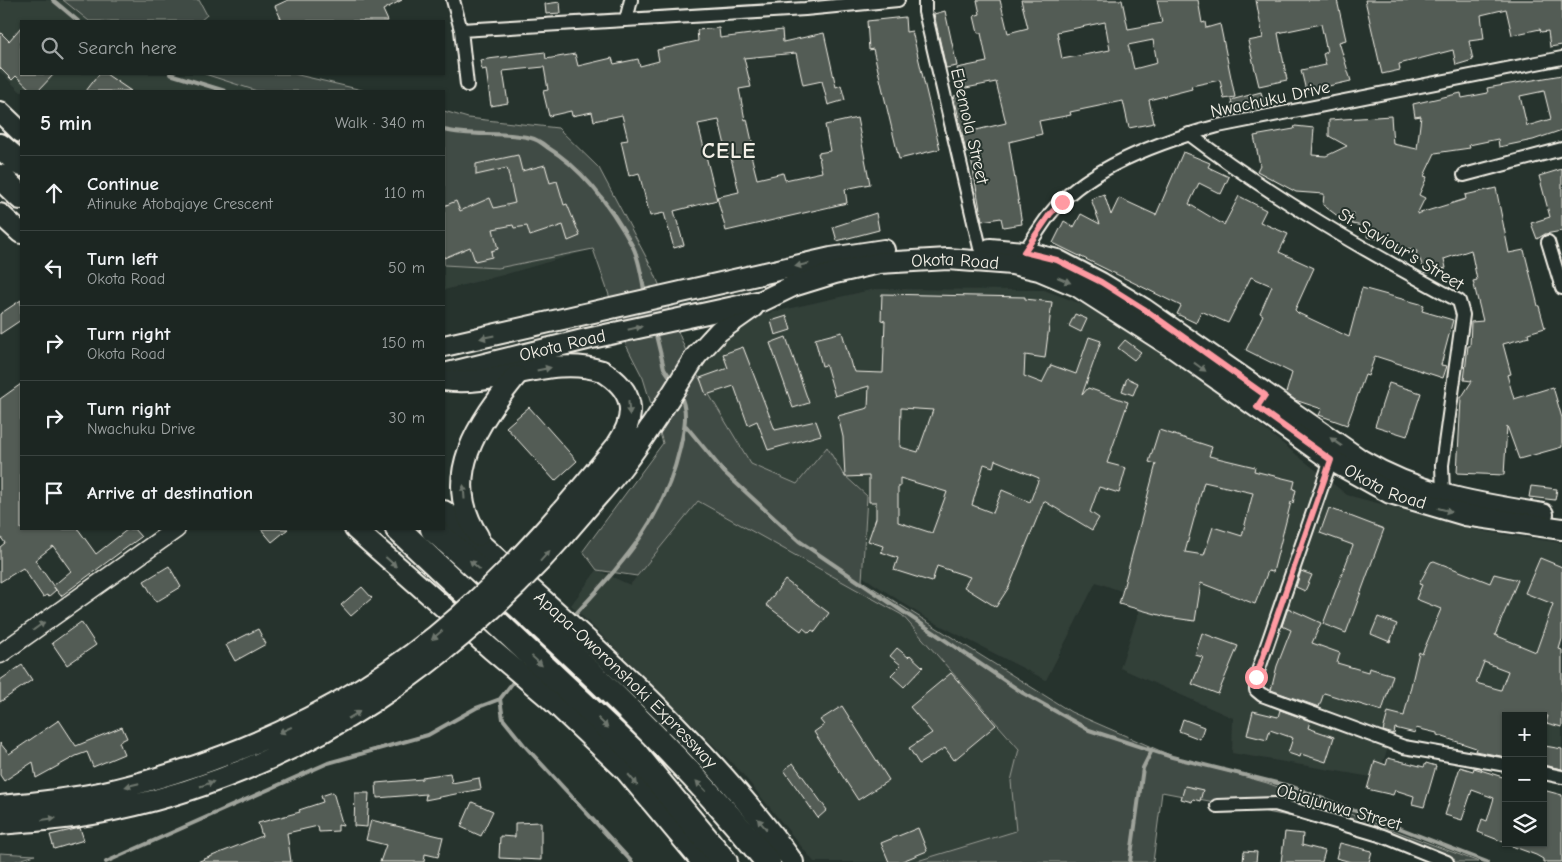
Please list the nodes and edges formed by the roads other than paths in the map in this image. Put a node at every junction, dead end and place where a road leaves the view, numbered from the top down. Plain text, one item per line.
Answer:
1 (453, 0) edge
2 (631, 0) edge
3 (898, 0) edge
4 (806, 4) edge
5 (925, 6) edge
6 (626, 20) junction
7 (461, 30) junction
8 (1562, 58) edge
9 (467, 85) dead end
10 (0, 112) edge
11 (20, 131) edge
12 (1189, 134) junction
13 (0, 146) edge
14 (1562, 149) edge
15 (20, 163) edge
16 (1464, 175) dead end
17 (0, 177) edge
18 (20, 196) edge
19 (0, 214) edge
20 (20, 232) edge
21 (1548, 242) dead end
22 (980, 248) junction
23 (1024, 252) junction
24 (833, 266) junction
25 (1562, 288) edge
26 (762, 301) junction
27 (445, 346) edge
28 (445, 374) edge
29 (516, 376) junction
30 (445, 380) edge
31 (1261, 401) junction
32 (1331, 460) junction
33 (1443, 495) junction
34 (445, 512) edge
35 (1562, 517) edge
36 (1562, 529) edge
37 (175, 530) edge
38 (356, 530) edge
39 (399, 530) edge
40 (434, 530) edge
41 (502, 564) junction
42 (532, 603) junction
43 (0, 654) edge
44 (589, 654) junction
45 (558, 693) junction
46 (1502, 764) edge
47 (1547, 774) edge
48 (1562, 777) edge
49 (0, 806) edge
50 (1217, 806) dead end
51 (0, 824) edge
52 (702, 862) edge
53 (725, 862) edge
54 (768, 862) edge
55 (793, 862) edge
56 (1447, 862) edge

1 - 7 street
2 - 6 street
3 - 4 street
4 - 6 street
5 - 22 street, Ebemola Street
6 - 7 street
7 - 9 street
8 - 12 street, Nwachuku Drive
10 - 11 main road
12 - 23 street, Nwachuku Drive
12 - 33 street, St. Saviour's Street
13 - 15 highway
14 - 16 street
17 - 18 highway
19 - 20 main road
21 - 25 street
22 - 23 main road, Okota Road
22 - 24 main road, Okota Road
23 - 31 main road, Okota Road
24 - 26 main road, Okota Road
24 -> 27 main road, Okota Road
24 -> 31 main road, Okota Road
28 -> 26 main road, Okota Road
51 -> 26 main road, bridge
29 - 30 main road
41 -> 29 main road
29 -> 49 main road, bridge
31 - 32 main road, Okota Road
33 -> 31 main road, Okota Road
32 -> 36 main road, Okota Road
32 - 46 street
33 - 35 main road, Okota Road
34 - 41 main road, Apapa-Oworonshoki Expressway
43 -> 37 main road
38 -> 45 main road
39 -> 45 highway
42 -> 40 highway, Apapa-Oworonshoki Expressway
41 - 42 main road, Apapa-Oworonshoki Expressway
42 - 44 highway, Apapa-Oworonshoki Expressway
54 -> 44 highway, Apapa-Oworonshoki Expressway
55 -> 44 main road, Apapa-Oworonshoki Expressway
45 -> 52 main road
45 -> 53 highway
47 - 48 street
50 - 56 street, Obiajunwa Street

